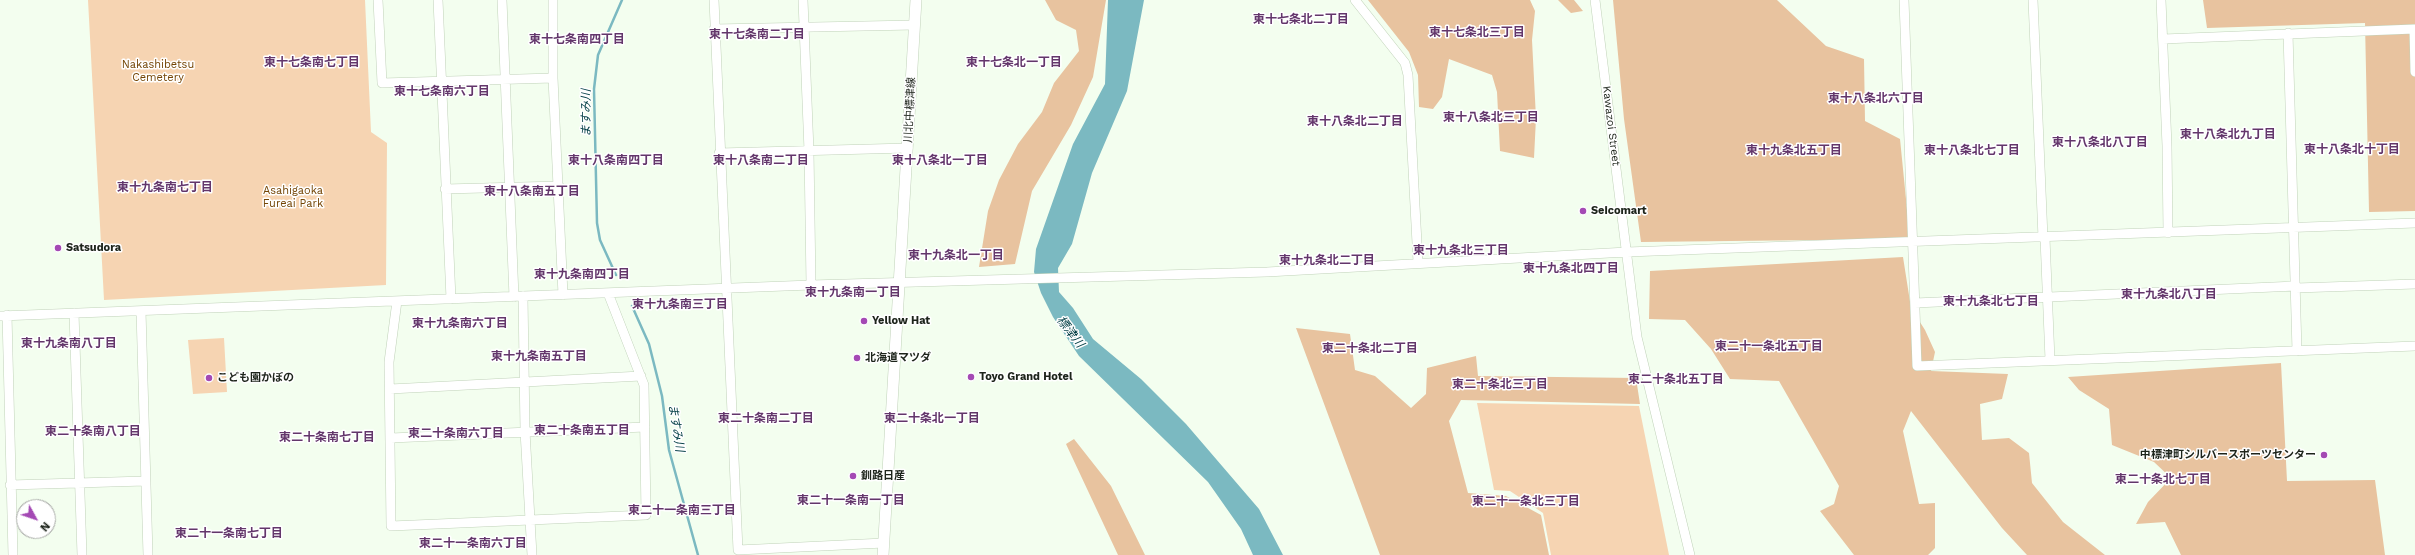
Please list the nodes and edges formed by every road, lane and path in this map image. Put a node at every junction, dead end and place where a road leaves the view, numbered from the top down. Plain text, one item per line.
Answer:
1 (378, 0) edge
2 (438, 0) edge
3 (502, 0) edge
4 (553, 0) edge
5 (714, 0) edge
6 (803, 0) edge
7 (916, 0) edge
8 (1354, 0) edge
9 (1595, 0) edge
10 (1904, 0) edge
11 (2033, 0) edge
12 (2162, 0) edge
13 (914, 24) junction
14 (804, 26) junction
15 (714, 29) junction
16 (2288, 33) junction
17 (2163, 39) junction
18 (2415, 72) edge
19 (505, 78) junction
20 (553, 78) junction
21 (442, 80) junction
22 (908, 148) junction
23 (809, 151) junction
24 (719, 153) junction
25 (558, 186) junction
26 (510, 188) junction
27 (445, 189) junction
28 (2415, 223) edge
29 (2294, 227) junction
30 (2168, 233) junction
31 (2044, 238) junction
32 (1913, 243) junction
33 (1627, 252) junction
34 (1418, 262) junction
35 (899, 282) junction
36 (2415, 284) edge
37 (811, 285) junction
38 (2296, 287) junction
39 (726, 289) junction
40 (608, 293) junction
41 (563, 295) junction
42 (519, 296) junction
43 (2048, 298) junction
44 (451, 299) junction
45 (397, 301) junction
46 (1914, 303) junction
47 (141, 310) junction
48 (74, 313) junction
49 (4, 316) edge
50 (2415, 346) edge
51 (2297, 352) junction
52 (2050, 360) junction
53 (641, 376) junction
54 (524, 382) junction
55 (390, 389) junction
56 (645, 427) junction
57 (525, 431) junction
58 (391, 438) junction
59 (145, 481) junction
60 (80, 483) junction
61 (10, 485) junction
62 (531, 521) junction
63 (884, 543) junction
64 (13, 555) edge
65 (82, 555) edge
66 (148, 555) edge
67 (532, 555) edge
68 (883, 555) edge
69 (1690, 555) edge

1 - 21 street
2 - 21 street
3 - 19 street
4 - 20 street
5 - 15 street
6 - 14 street
7 - 13 main road, 川北中標津線
8 - 34 street
9 - 33 street, Kawazoi Street
10 - 32 street
11 - 31 street
12 - 17 street
13 - 14 street
13 - 22 main road, 川北中標津線
14 - 15 street
14 - 23 street
15 - 24 street
16 - 17 street
16 - 18 street
16 - 29 street
17 - 30 street
19 - 20 street
19 - 21 street
19 - 26 street
20 - 25 street
21 - 27 street
22 - 23 street
22 - 35 main road, 川北中標津線
23 - 24 street
23 - 37 street
24 - 39 street
25 - 26 street
25 - 41 street
26 - 27 street
26 - 42 street
27 - 44 street
28 - 29 street
29 - 30 street
29 - 38 street
30 - 31 street
31 - 32 street
31 - 43 street
32 - 33 street
32 - 46 street
33 - 34 street
33 - 69 street, Kawazoi Street
34 - 35 street
35 - 37 street
35 - 63 main road, 川北中標津線
36 - 38 street
37 - 39 street
38 - 43 street
38 - 51 street
39 - 40 street
39 - 63 street
40 - 41 street
40 - 53 street
41 - 42 street
42 - 44 street
42 - 54 street
43 - 46 street
43 - 52 street
44 - 45 street
45 - 47 street
45 - 55 street
46 - 52 street
47 - 48 street
47 - 59 street
48 - 49 street
48 - 60 street
49 - 61 street
50 - 51 street
51 - 52 street
53 - 54 street
53 - 56 street
54 - 55 street
54 - 57 street
55 - 58 street
56 - 57 street
56 - 62 street
57 - 58 street
57 - 62 street
58 - 62 street
59 - 60 street
59 - 66 street
60 - 61 street
60 - 65 street
61 - 64 street
62 - 67 street
63 - 68 main road, 川北中標津線

